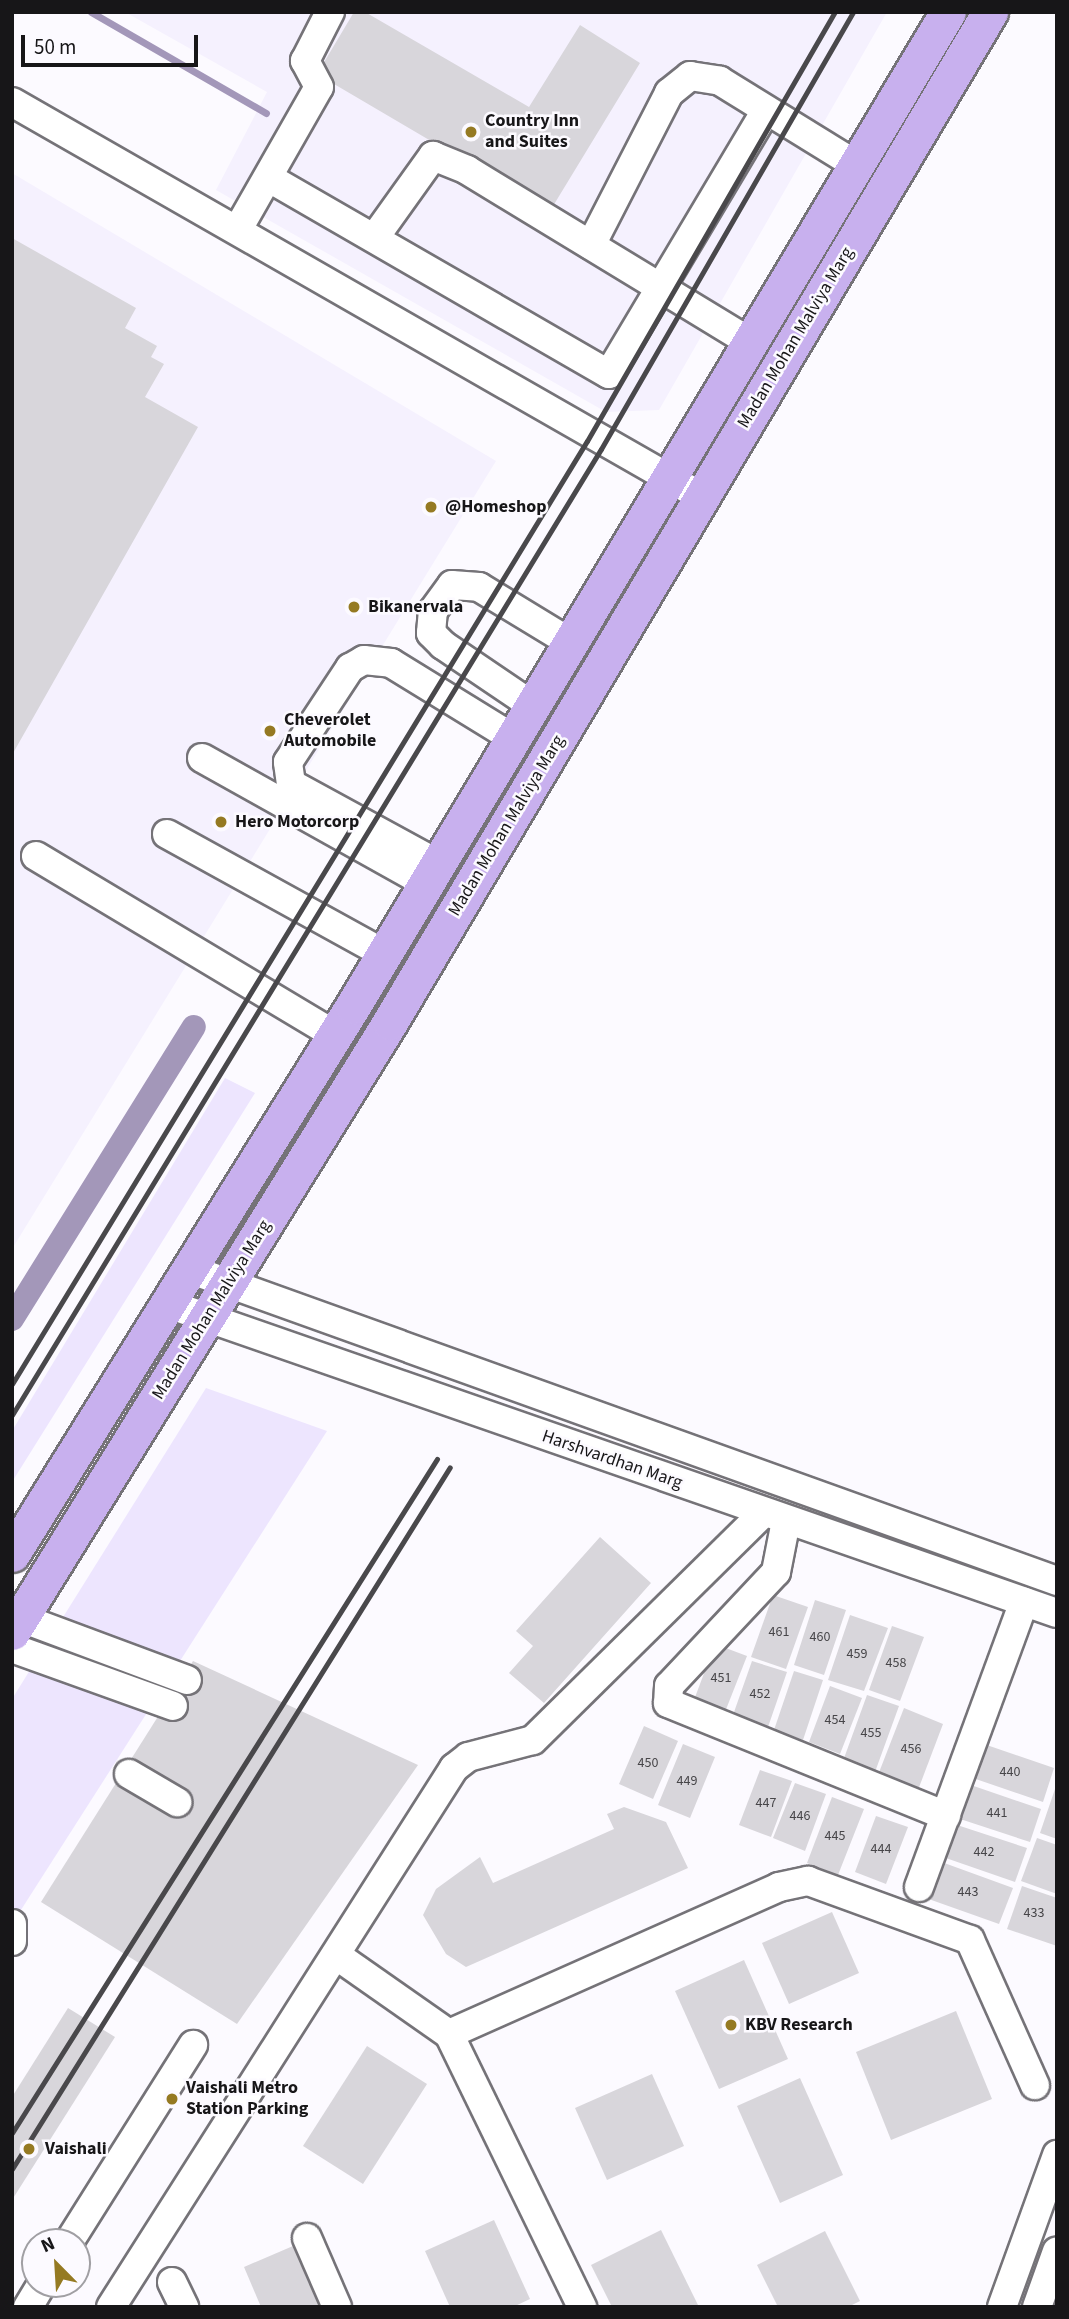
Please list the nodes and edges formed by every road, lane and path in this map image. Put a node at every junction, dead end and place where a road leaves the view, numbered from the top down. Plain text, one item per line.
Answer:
1 (330, 12) edge
2 (948, 12) edge
3 (990, 12) edge
4 (12, 102) edge
5 (765, 112) junction
6 (856, 165) junction
7 (269, 178) junction
8 (238, 229) junction
9 (375, 237) junction
10 (591, 245) junction
11 (663, 288) junction
12 (748, 341) junction
13 (669, 479) junction
14 (702, 497) junction
15 (571, 643) junction
16 (533, 706) junction
17 (513, 738) junction
18 (202, 758) dead end
19 (167, 834) dead end
20 (36, 856) dead end
21 (432, 874) junction
22 (384, 954) junction
23 (335, 1035) junction
24 (189, 1269) junction
25 (228, 1283) junction
26 (168, 1304) junction
27 (207, 1317) junction
28 (775, 1517) junction
29 (12, 1554) edge
30 (1057, 1581) edge
31 (1024, 1602) junction
32 (1057, 1614) edge
33 (15, 1633) edge
34 (187, 1680) dead end
35 (173, 1706) dead end
36 (130, 1774) dead end
37 (177, 1802) dead end
38 (946, 1816) junction
39 (919, 1888) dead end
40 (12, 1924) edge
41 (12, 1941) edge
42 (336, 1955) junction
43 (449, 2034) junction
44 (193, 2045) dead end
45 (1035, 2085) dead end
46 (1057, 2155) edge
47 (78, 2228) edge
48 (307, 2238) dead end
49 (1057, 2251) edge
50 (579, 2306) edge
51 (111, 2307) edge
52 (337, 2307) edge
53 (1002, 2307) edge
54 (1037, 2307) edge

1 - 7 street
2 - 6 main road
3 - 14 main road, Madan Mohan Malviya Marg
4 - 8 street
5 - 6 street
5 - 10 street
5 - 11 street
6 - 12 main road
7 - 8 street
7 - 9 street
8 - 13 street
9 - 10 street
9 - 11 street
10 - 11 street
11 - 12 street
12 - 13 main road
13 - 14 street
13 - 15 main road
14 - 25 main road, Madan Mohan Malviya Marg
15 - 16 main road
15 - 16 street
16 - 17 main road
17 - 21 main road
17 - 21 street
18 - 21 street
19 - 22 street
20 - 23 street
21 - 22 main road
22 - 23 main road
23 - 24 main road
24 - 25 street, Harshvardhan Marg
24 - 26 main road
25 - 27 main road, Madan Mohan Malviya Marg
25 - 30 street, Harshvardhan Marg
26 - 27 street, Harshvardhan Marg
26 - 29 main road
27 - 28 street, Harshvardhan Marg
27 - 33 main road, Madan Mohan Malviya Marg
28 - 31 street, Harshvardhan Marg
28 - 38 street
28 - 42 street
31 - 32 street, Harshvardhan Marg
31 - 38 street
33 - 34 street
33 - 35 street
36 - 37 street
38 - 39 street
40 - 41 street
42 - 43 street
42 - 51 street
43 - 45 street
43 - 50 street
44 - 47 street
46 - 53 street
48 - 52 street
49 - 54 street

